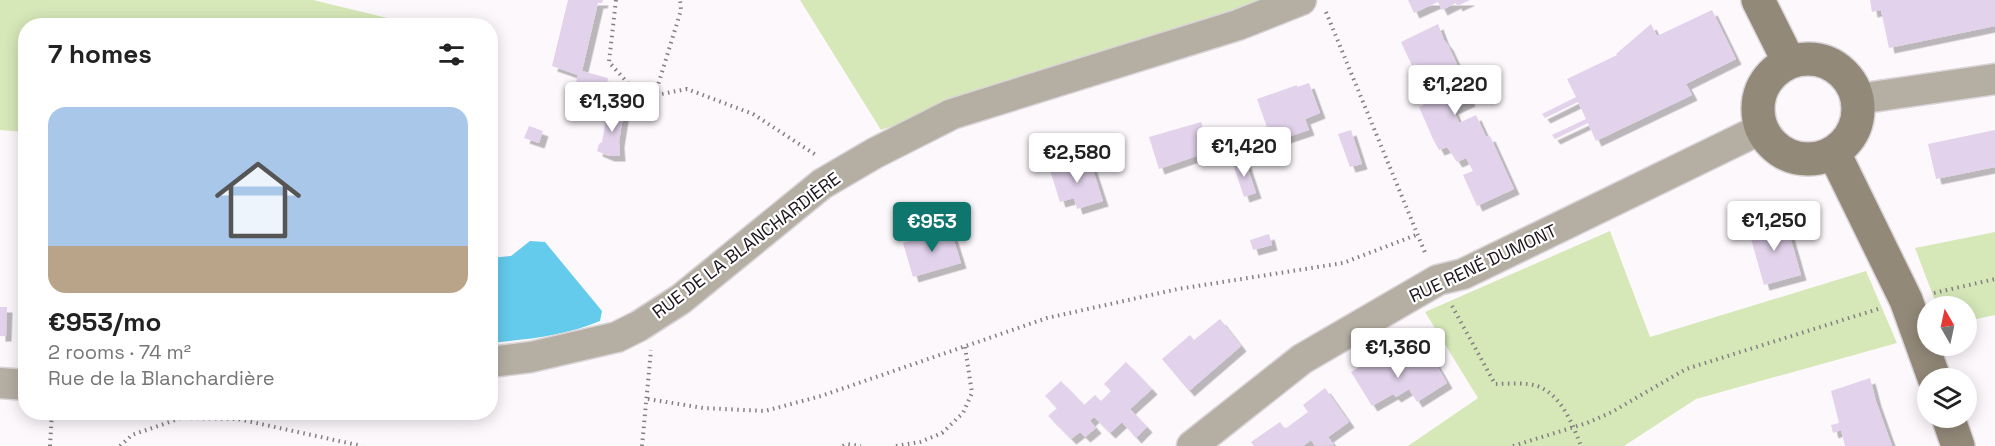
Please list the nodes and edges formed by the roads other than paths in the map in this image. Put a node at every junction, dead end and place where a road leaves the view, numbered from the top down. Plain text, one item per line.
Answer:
1 (1758, 0) edge
2 (1313, 5) edge
3 (1789, 62) junction
4 (1995, 80) edge
5 (1858, 99) junction
6 (1761, 129) junction
7 (1834, 153) junction
8 (498, 361) edge
9 (1930, 368) edge
10 (0, 383) edge
11 (18, 385) edge
12 (1952, 428) edge
13 (1192, 446) edge
14 (1958, 446) edge

1 - 3 main road
2 - 8 street, RUE DE LA BLANCHARDIÈRE
3 - 5 main road
3 - 6 main road
4 - 5 street
5 - 7 main road
6 - 7 main road
6 - 13 street, RUE RENÉ DUMONT
7 - 9 main road
10 - 11 street
12 - 14 main road

